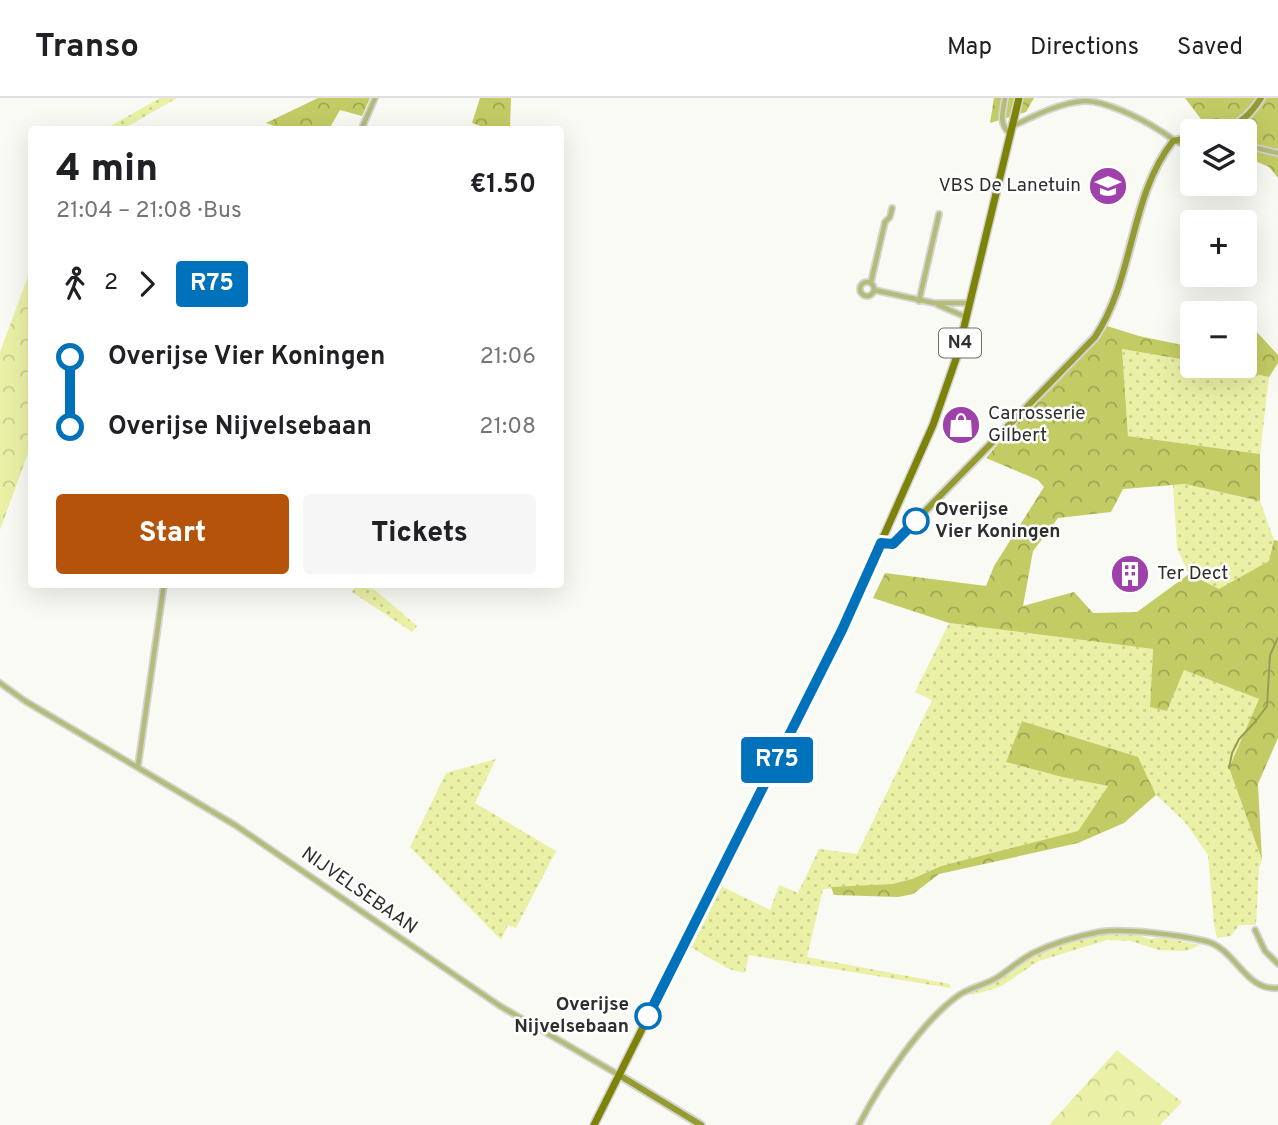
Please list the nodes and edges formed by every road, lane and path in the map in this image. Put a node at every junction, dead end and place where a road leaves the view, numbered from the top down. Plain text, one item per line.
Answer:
1 (375, 98) edge
2 (1005, 98) edge
3 (1019, 98) edge
4 (1261, 98) edge
5 (1244, 119) edge
6 (363, 126) edge
7 (1013, 126) junction
8 (1010, 135) junction
9 (1180, 140) edge
10 (1173, 141) junction
11 (1180, 144) edge
12 (1257, 148) edge
13 (1278, 153) edge
14 (892, 208) dead end
15 (939, 214) dead end
16 (871, 282) junction
17 (874, 290) junction
18 (919, 301) junction
19 (934, 303) junction
20 (969, 303) junction
21 (966, 317) junction
22 (881, 543) junction
23 (163, 588) edge
24 (0, 683) edge
25 (138, 766) junction
26 (1255, 930) dead end
27 (1278, 964) edge
28 (1278, 988) edge
29 (618, 1075) junction
30 (594, 1125) edge
31 (701, 1125) edge
32 (859, 1125) edge

1 - 6 street
2 - 8 street
3 - 7 main road, N4
4 - 5 street
7 - 8 main road, N4
7 - 10 street
8 - 20 main road, N4
9 - 10 street
10 - 11 street
10 - 22 street
12 - 13 street
14 - 16 street
15 - 18 street
16 - 17 street
16 - 17 street
17 - 18 street
18 - 19 street
19 - 20 street
19 - 21 street
20 - 21 main road, N4
21 - 22 main road, N4
22 - 29 main road, N4
23 - 25 street
24 - 25 street, NIJVELSEBAAN
25 - 29 street, NIJVELSEBAAN
26 - 27 street
28 - 32 street
29 - 30 main road, N4
29 - 31 street, NIJVELSEBAAN

